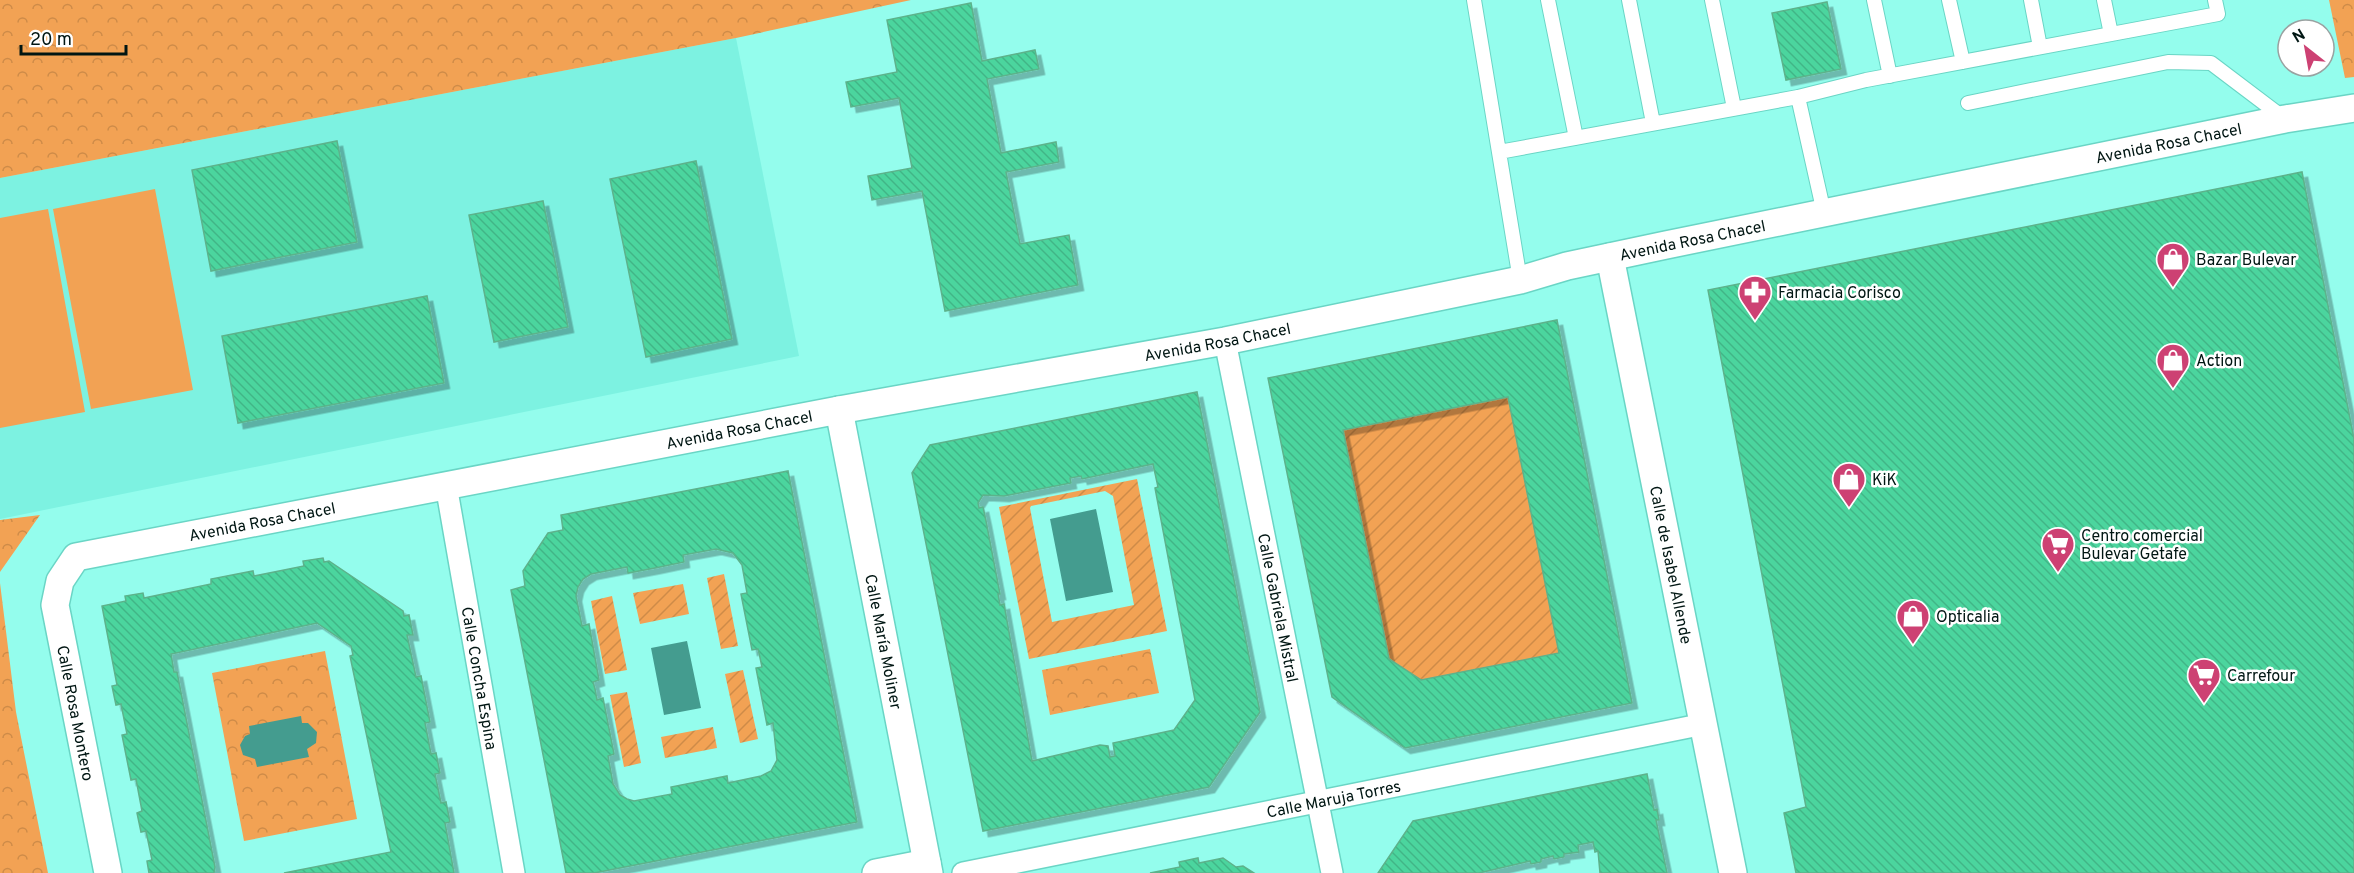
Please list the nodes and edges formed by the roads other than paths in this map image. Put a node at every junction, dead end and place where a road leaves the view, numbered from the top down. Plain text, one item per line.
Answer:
1 (1474, 0) edge
2 (1548, 0) edge
3 (1629, 0) edge
4 (1874, 0) edge
5 (1949, 0) edge
6 (2031, 0) edge
7 (2104, 0) edge
8 (2215, 0) edge
9 (1715, 1) edge
10 (2111, 34) junction
11 (2040, 47) junction
12 (1963, 62) junction
13 (1890, 76) junction
14 (1798, 97) junction
15 (1968, 103) dead end
16 (1734, 108) junction
17 (2354, 108) edge
18 (2285, 119) junction
19 (1653, 123) junction
20 (1576, 138) junction
21 (1499, 152) junction
22 (1824, 213) junction
23 (1610, 257) junction
24 (1520, 280) junction
25 (1225, 341) junction
26 (839, 410) junction
27 (446, 485) junction
28 (76, 557) joint
29 (1704, 724) junction
30 (1317, 800) junction
31 (928, 868) edge
32 (108, 873) edge
33 (514, 873) edge
34 (876, 873) edge
35 (962, 873) edge
36 (1332, 873) edge
37 (1733, 873) edge

1 - 21 lane
2 - 20 lane
3 - 19 lane
4 - 13 lane
5 - 12 lane
6 - 11 lane
7 - 10 lane
8 - 10 lane
9 - 16 lane
10 - 11 lane
11 - 12 lane
12 - 13 lane
13 - 14 lane
14 - 16 lane
14 - 22 lane
15 - 18 lane
16 - 19 lane
17 - 18 street, Avenida Rosa Chacel
18 - 22 street, Avenida Rosa Chacel
19 - 20 lane
20 - 21 lane
21 - 24 lane
22 - 23 street, Avenida Rosa Chacel
23 - 24 street, Avenida Rosa Chacel
23 - 29 street, Calle de Isabel Allende
24 - 25 street, Avenida Rosa Chacel
25 - 26 street, Avenida Rosa Chacel
25 - 30 street, Calle Gabriela Mistral
26 - 27 street, Avenida Rosa Chacel
26 - 31 street, Calle María Moliner
27 - 28 street, Avenida Rosa Chacel
27 - 33 street, Calle Concha Espina
28 - 32 street, Calle Rosa Montero
29 - 30 street, Calle Maruja Torres
29 - 37 street, Calle de Isabel Allende
30 - 35 street, Calle Maruja Torres
30 - 36 street, Calle Gabriela Mistral
31 - 34 street, Calle Maruja Torres
31 - 35 street, Calle Maruja Torres

